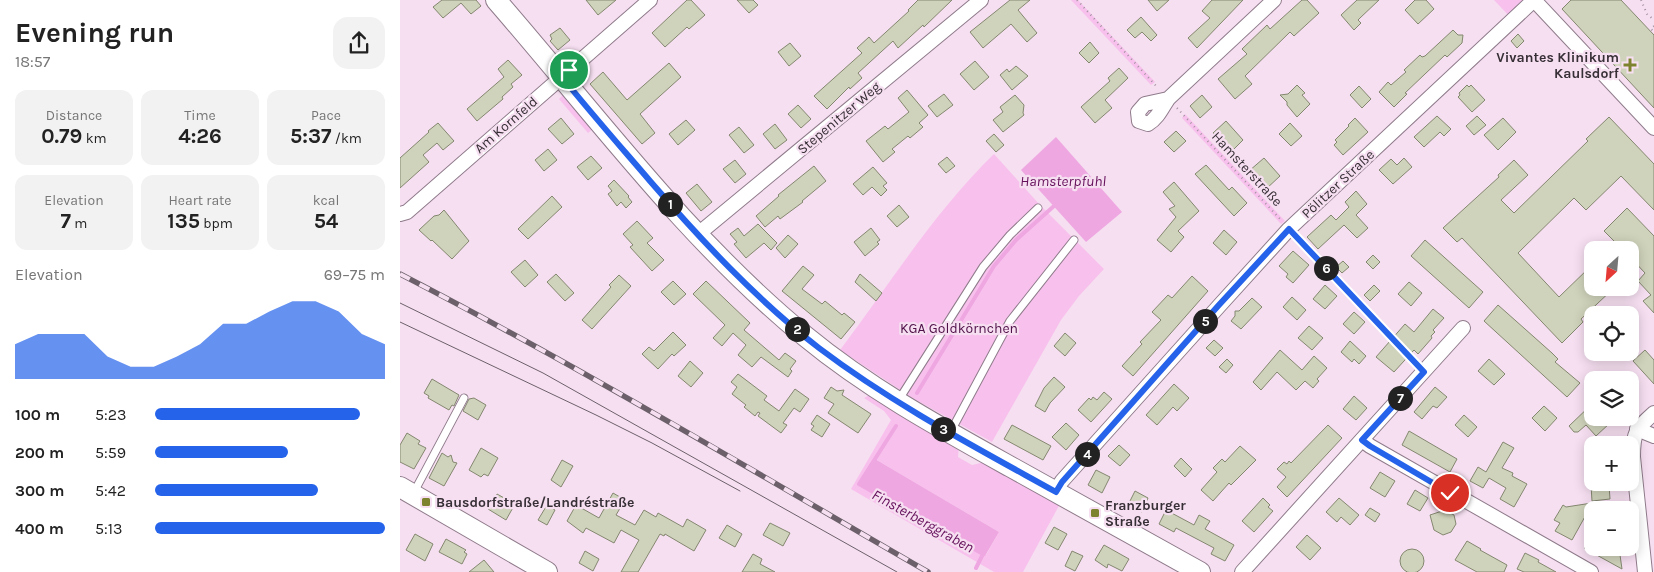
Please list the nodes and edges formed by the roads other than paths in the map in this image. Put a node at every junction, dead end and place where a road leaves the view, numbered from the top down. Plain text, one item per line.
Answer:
1 (496, 0) edge
2 (650, 0) edge
3 (981, 0) edge
4 (1274, 0) edge
5 (1534, 0) edge
6 (562, 77) junction
7 (1168, 99) road end
8 (1654, 128) edge
9 (1038, 208) dead end
10 (404, 213) edge
11 (697, 235) junction
12 (1074, 240) dead end
13 (1463, 328) dead end
14 (464, 398) dead end
15 (898, 402) junction
16 (1654, 413) edge
17 (1637, 429) junction
18 (950, 433) junction
19 (1654, 436) edge
20 (1362, 440) junction
21 (406, 490) edge
22 (1056, 492) junction
23 (535, 569) edge
24 (1200, 572) edge
25 (1242, 572) edge
26 (1591, 572) edge
27 (1644, 572) edge

1 - 6 street
2 - 6 street, Am Kornfeld
3 - 11 street, Stepenitzer Weg
4 - 7 street
5 - 8 street
5 - 22 street, Pölitzer Straße
6 - 10 street, Am Kornfeld
6 - 11 street
9 - 15 lane
11 - 15 street
12 - 18 lane
13 - 20 street
14 - 21 lane
15 - 18 street
16 - 17 street
17 - 19 street
17 - 27 street
18 - 22 street
20 - 25 street
20 - 26 street
21 - 23 street
22 - 24 street

